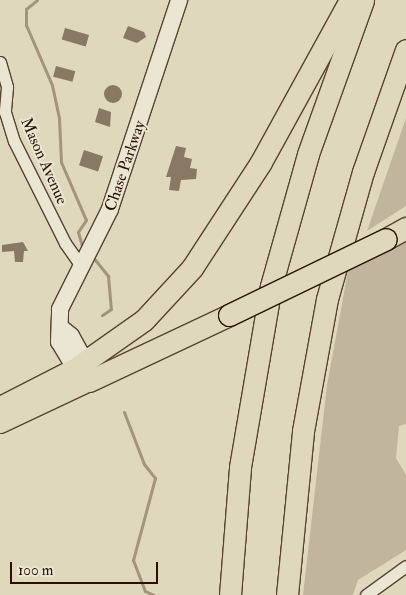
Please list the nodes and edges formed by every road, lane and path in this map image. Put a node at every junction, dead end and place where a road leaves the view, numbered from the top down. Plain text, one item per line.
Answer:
1 (179, 0) edge
2 (350, 0) edge
3 (363, 0) edge
4 (406, 50) edge
5 (0, 62) edge
6 (406, 228) edge
7 (86, 258) junction
8 (84, 373) junction
9 (0, 406) edge
10 (0, 423) edge
11 (406, 566) edge
12 (230, 595) edge
13 (287, 595) edge
14 (366, 595) edge

1 - 7 main road, Chase Parkway
2 - 8 highway
3 - 12 highway
4 - 13 highway
5 - 7 street, Mason Avenue
6 - 8 highway, bridge
7 - 8 main road, Chase Parkway
8 - 9 main road
8 - 10 main road
11 - 14 street

